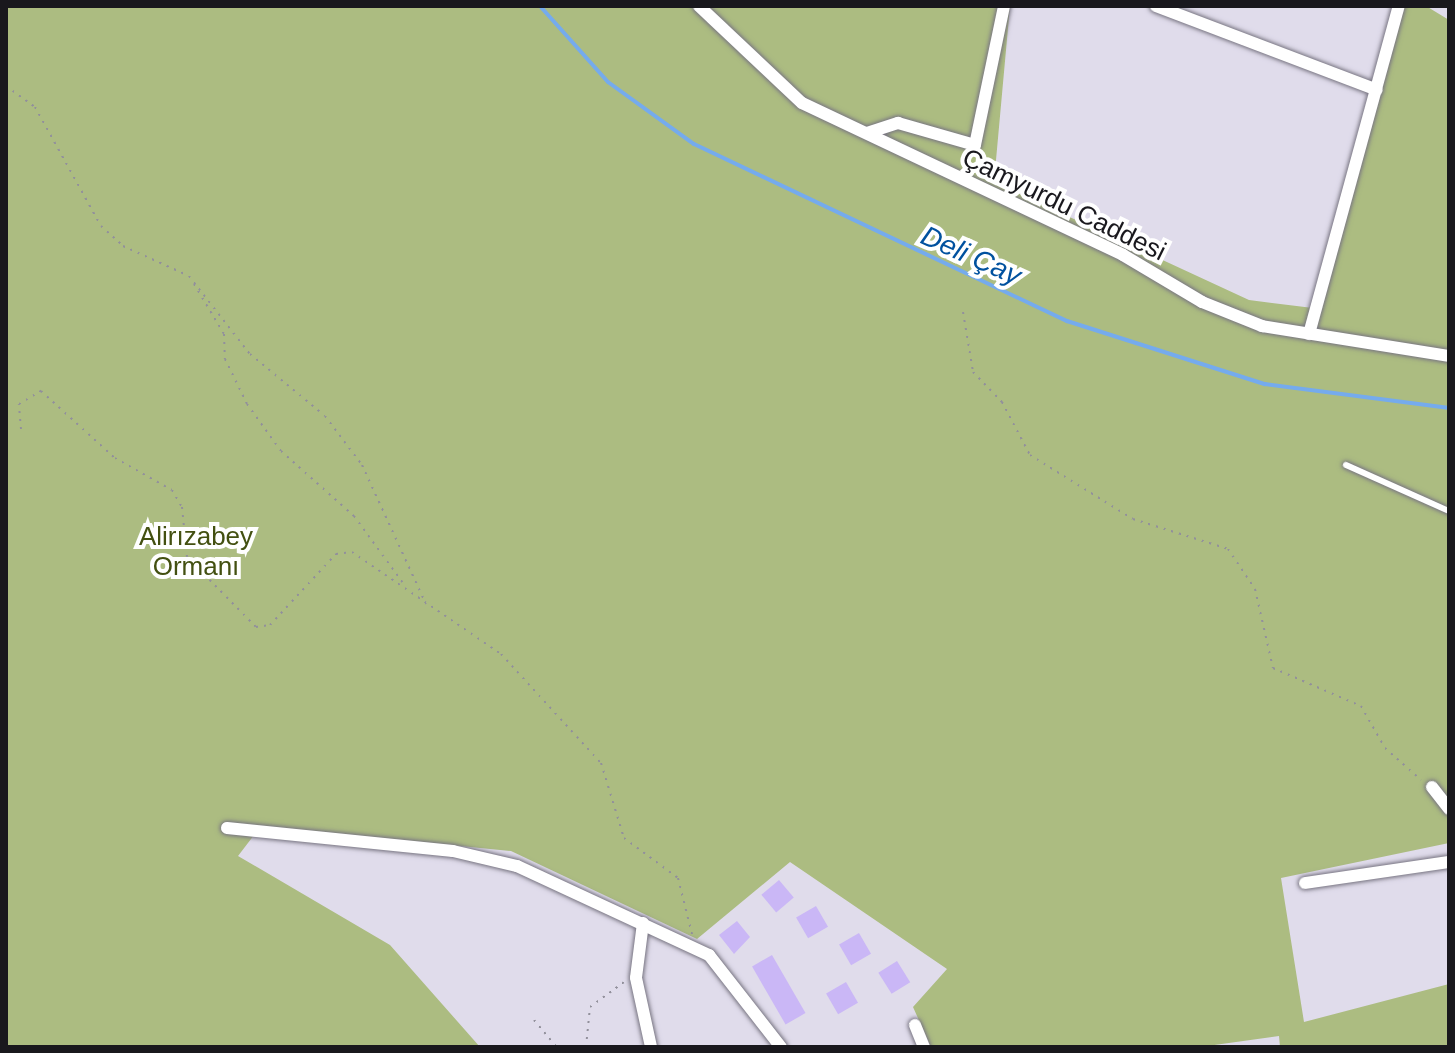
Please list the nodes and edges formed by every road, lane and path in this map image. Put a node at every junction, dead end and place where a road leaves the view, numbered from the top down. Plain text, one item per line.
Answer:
1 (699, 6) edge
2 (1004, 6) edge
3 (1156, 6) edge
4 (1399, 6) edge
5 (6, 86) edge
6 (1377, 90) junction
7 (867, 133) junction
8 (189, 276) junction
9 (963, 312) dead end
10 (1309, 334) junction
11 (1449, 356) edge
12 (21, 429) dead end
13 (1346, 465) dead end
14 (1449, 511) edge
15 (406, 587) junction
16 (426, 606) junction
17 (1432, 787) joint
18 (1449, 809) edge
19 (227, 828) dead end
20 (1449, 862) edge
21 (1305, 883) dead end
22 (643, 923) junction
23 (695, 947) junction
24 (636, 978) junction
25 (534, 1020) dead end
26 (915, 1025) dead end
27 (557, 1047) edge
28 (586, 1047) edge
29 (651, 1047) edge
30 (781, 1047) edge
31 (924, 1047) edge

1 - 7 street, Çamyurdu Caddesi
2 - 7 street
3 - 6 street
4 - 6 street
5 - 8 path
6 - 10 street
7 - 10 street, Çamyurdu Caddesi
8 - 15 path
8 - 16 path
9 - 17 path
10 - 11 street, Çamyurdu Caddesi
12 - 15 path
13 - 14 lane
15 - 16 path
16 - 23 path
17 - 18 street
19 - 22 street
20 - 21 street
22 - 23 street
22 - 24 street
23 - 30 street
24 - 28 path
24 - 29 street
25 - 27 path
26 - 31 street

